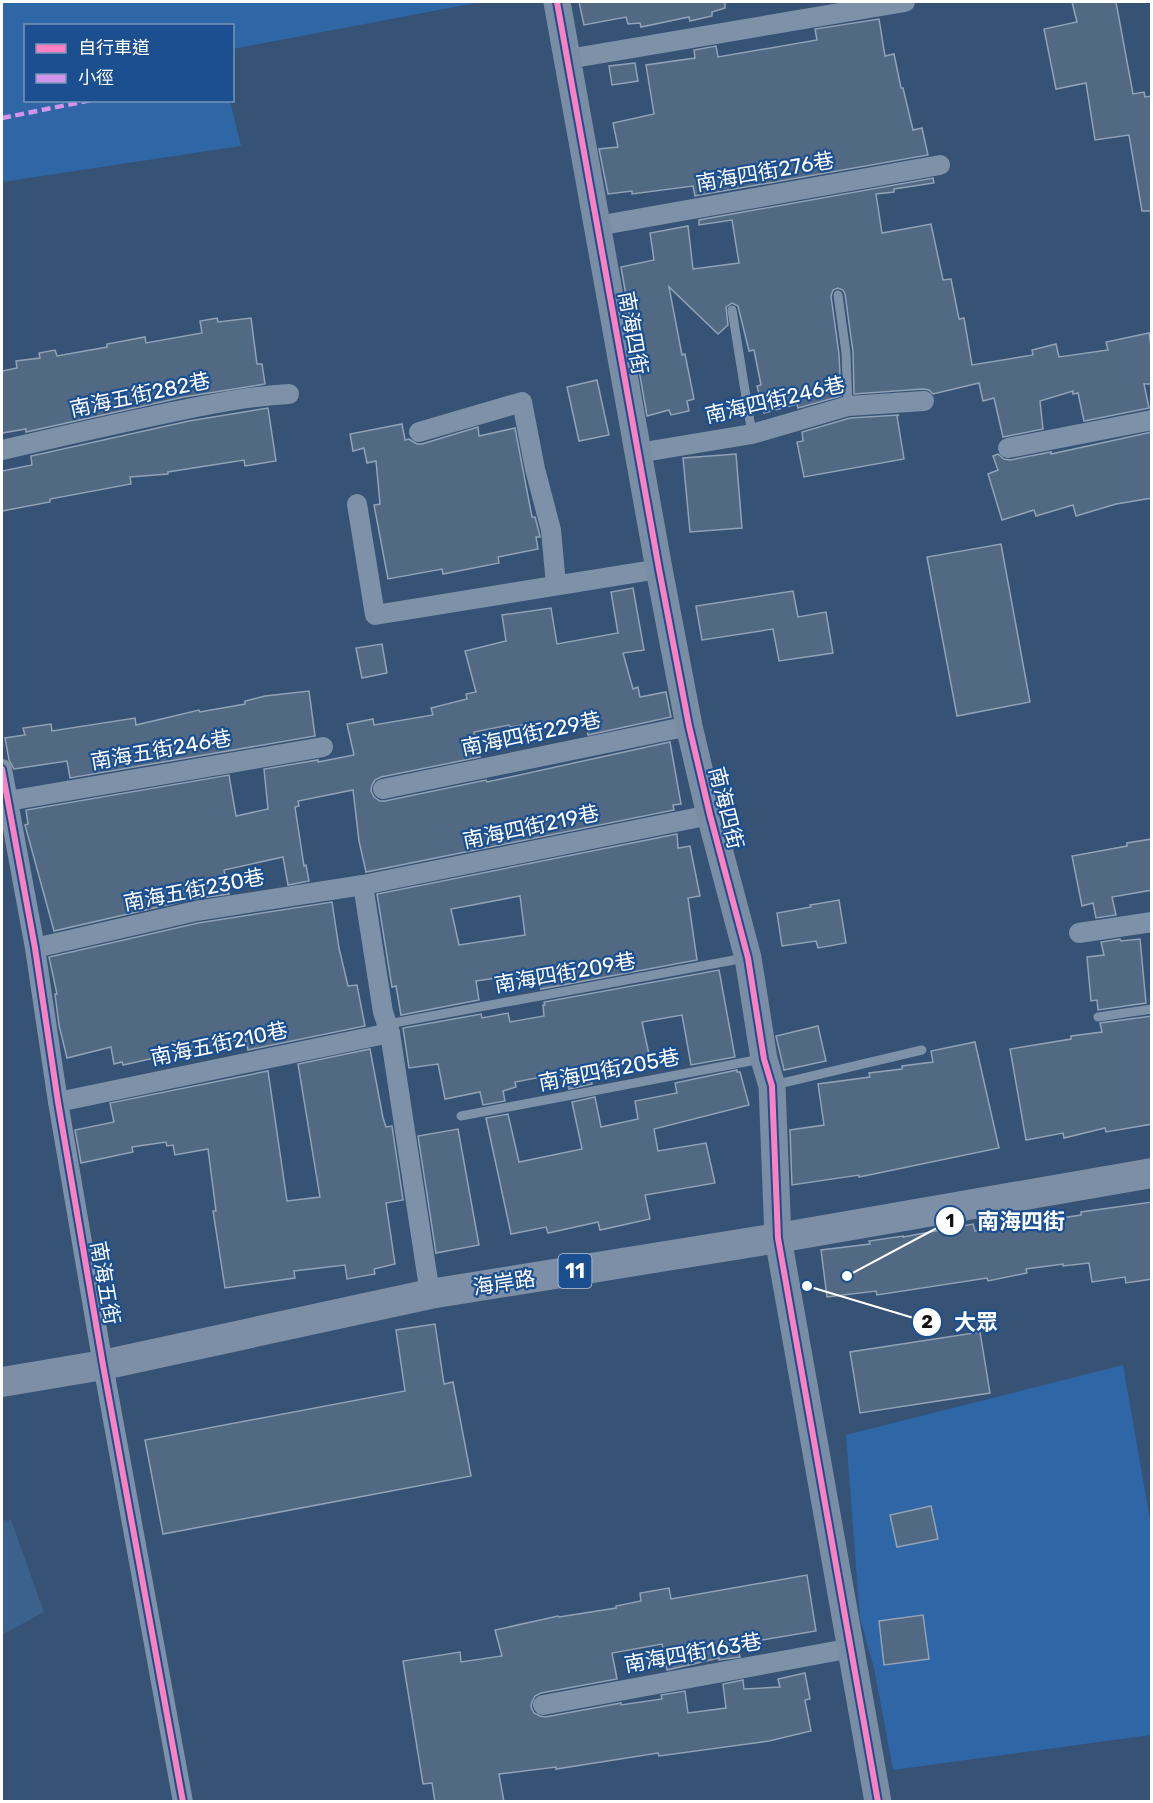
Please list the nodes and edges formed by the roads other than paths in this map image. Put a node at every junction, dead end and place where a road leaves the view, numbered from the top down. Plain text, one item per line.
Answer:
1 (557, 2) edge
2 (905, 2) edge
3 (568, 59) junction
4 (940, 165) dead end
5 (597, 226) junction
6 (838, 294) dead end
7 (732, 310) dead end
8 (289, 393) dead end
9 (924, 401) dead end
10 (848, 406) junction
11 (1152, 420) edge
12 (419, 432) dead end
13 (752, 434) junction
14 (1008, 448) dead end
15 (2, 450) edge
16 (638, 453) junction
17 (357, 504) dead end
18 (659, 569) junction
19 (556, 585) junction
20 (689, 726) junction
21 (323, 747) dead end
22 (2, 769) edge
23 (383, 789) dead end
24 (5, 801) edge
25 (710, 815) junction
26 (363, 885) junction
27 (1152, 922) edge
28 (1079, 933) dead end
29 (35, 948) junction
30 (748, 958) junction
31 (1152, 1009) edge
32 (1098, 1017) dead end
33 (389, 1028) junction
34 (922, 1050) dead end
35 (764, 1059) junction
36 (772, 1086) junction
37 (58, 1102) junction
38 (461, 1116) dead end
39 (1152, 1173) edge
40 (778, 1238) junction
41 (430, 1294) junction
42 (103, 1365) junction
43 (2, 1383) edge
44 (852, 1648) junction
45 (543, 1705) dead end
46 (183, 1802) edge
47 (878, 1802) edge

1 - 3 street, 南海四街
2 - 3 street
3 - 5 street, 南海四街
4 - 5 street, 南海四街276巷
5 - 16 street, 南海四街
6 - 10 lane
7 - 13 lane
8 - 15 street, 南海五街282巷
9 - 10 street, 南海四街246巷
10 - 13 street, 南海四街246巷
11 - 14 street
12 - 19 street
13 - 16 street, 南海四街246巷
16 - 18 street, 南海四街
17 - 19 street
18 - 19 street
18 - 20 street, 南海四街
20 - 23 street, 南海四街229巷
20 - 25 street, 南海四街
21 - 24 street, 南海五街246巷
22 - 24 street, 南海五街
24 - 29 street, 南海五街
25 - 26 street, 南海四街219巷
25 - 30 street, 南海四街
26 - 29 street, 南海五街230巷
26 - 33 street
27 - 28 street
29 - 37 street, 南海五街
30 - 33 lane, 南海四街209巷
30 - 35 street, 南海四街
31 - 32 lane
33 - 37 street, 南海五街210巷
33 - 41 street
34 - 36 lane
35 - 36 street, 南海四街
35 - 38 lane, 南海四街205巷
36 - 40 street, 南海四街
37 - 42 street, 南海五街
39 - 40 main road, 海岸路 / 11
40 - 41 main road, 海岸路 / 11
40 - 44 street, 南海四街
41 - 42 main road, 海岸路 / 11
42 - 43 main road, 海岸路 / 11
42 - 46 street, 南海五街
44 - 45 street, 南海四街163巷
44 - 47 street, 南海四街

